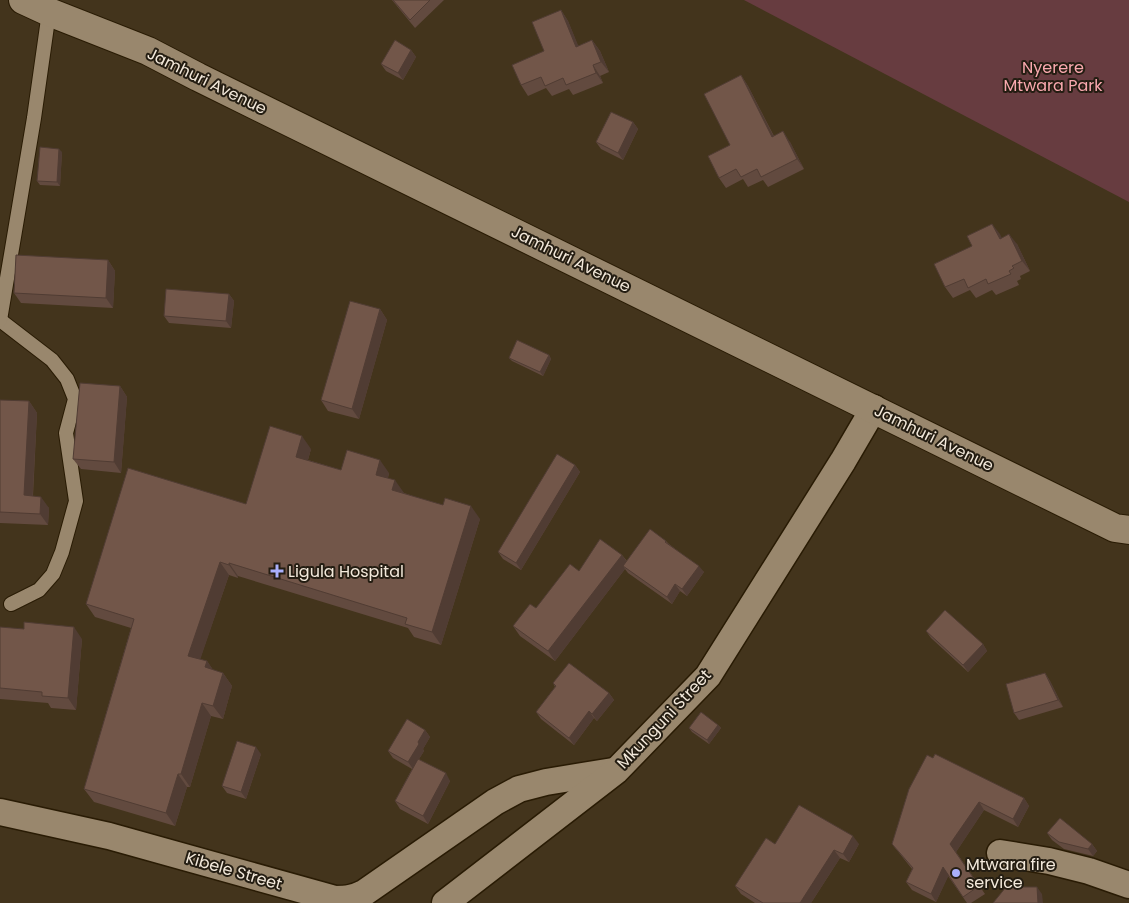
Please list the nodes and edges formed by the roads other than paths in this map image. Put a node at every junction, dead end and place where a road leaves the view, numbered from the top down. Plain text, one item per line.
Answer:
1 (23, 0) edge
2 (49, 12) junction
3 (0, 320) edge
4 (874, 408) junction
5 (1124, 534) edge
6 (11, 604) dead end
7 (616, 771) junction
8 (0, 812) edge
9 (1000, 853) dead end
10 (1129, 884) edge
11 (445, 903) edge

1 - 2 street, Jamhuri Avenue
2 - 3 lane
2 - 4 street, Jamhuri Avenue
3 - 6 lane
4 - 5 street, Jamhuri Avenue
4 - 7 street, Mkunguni Street
7 - 8 street, Kibele Street
7 - 11 street, Mkunguni Street
9 - 10 street

